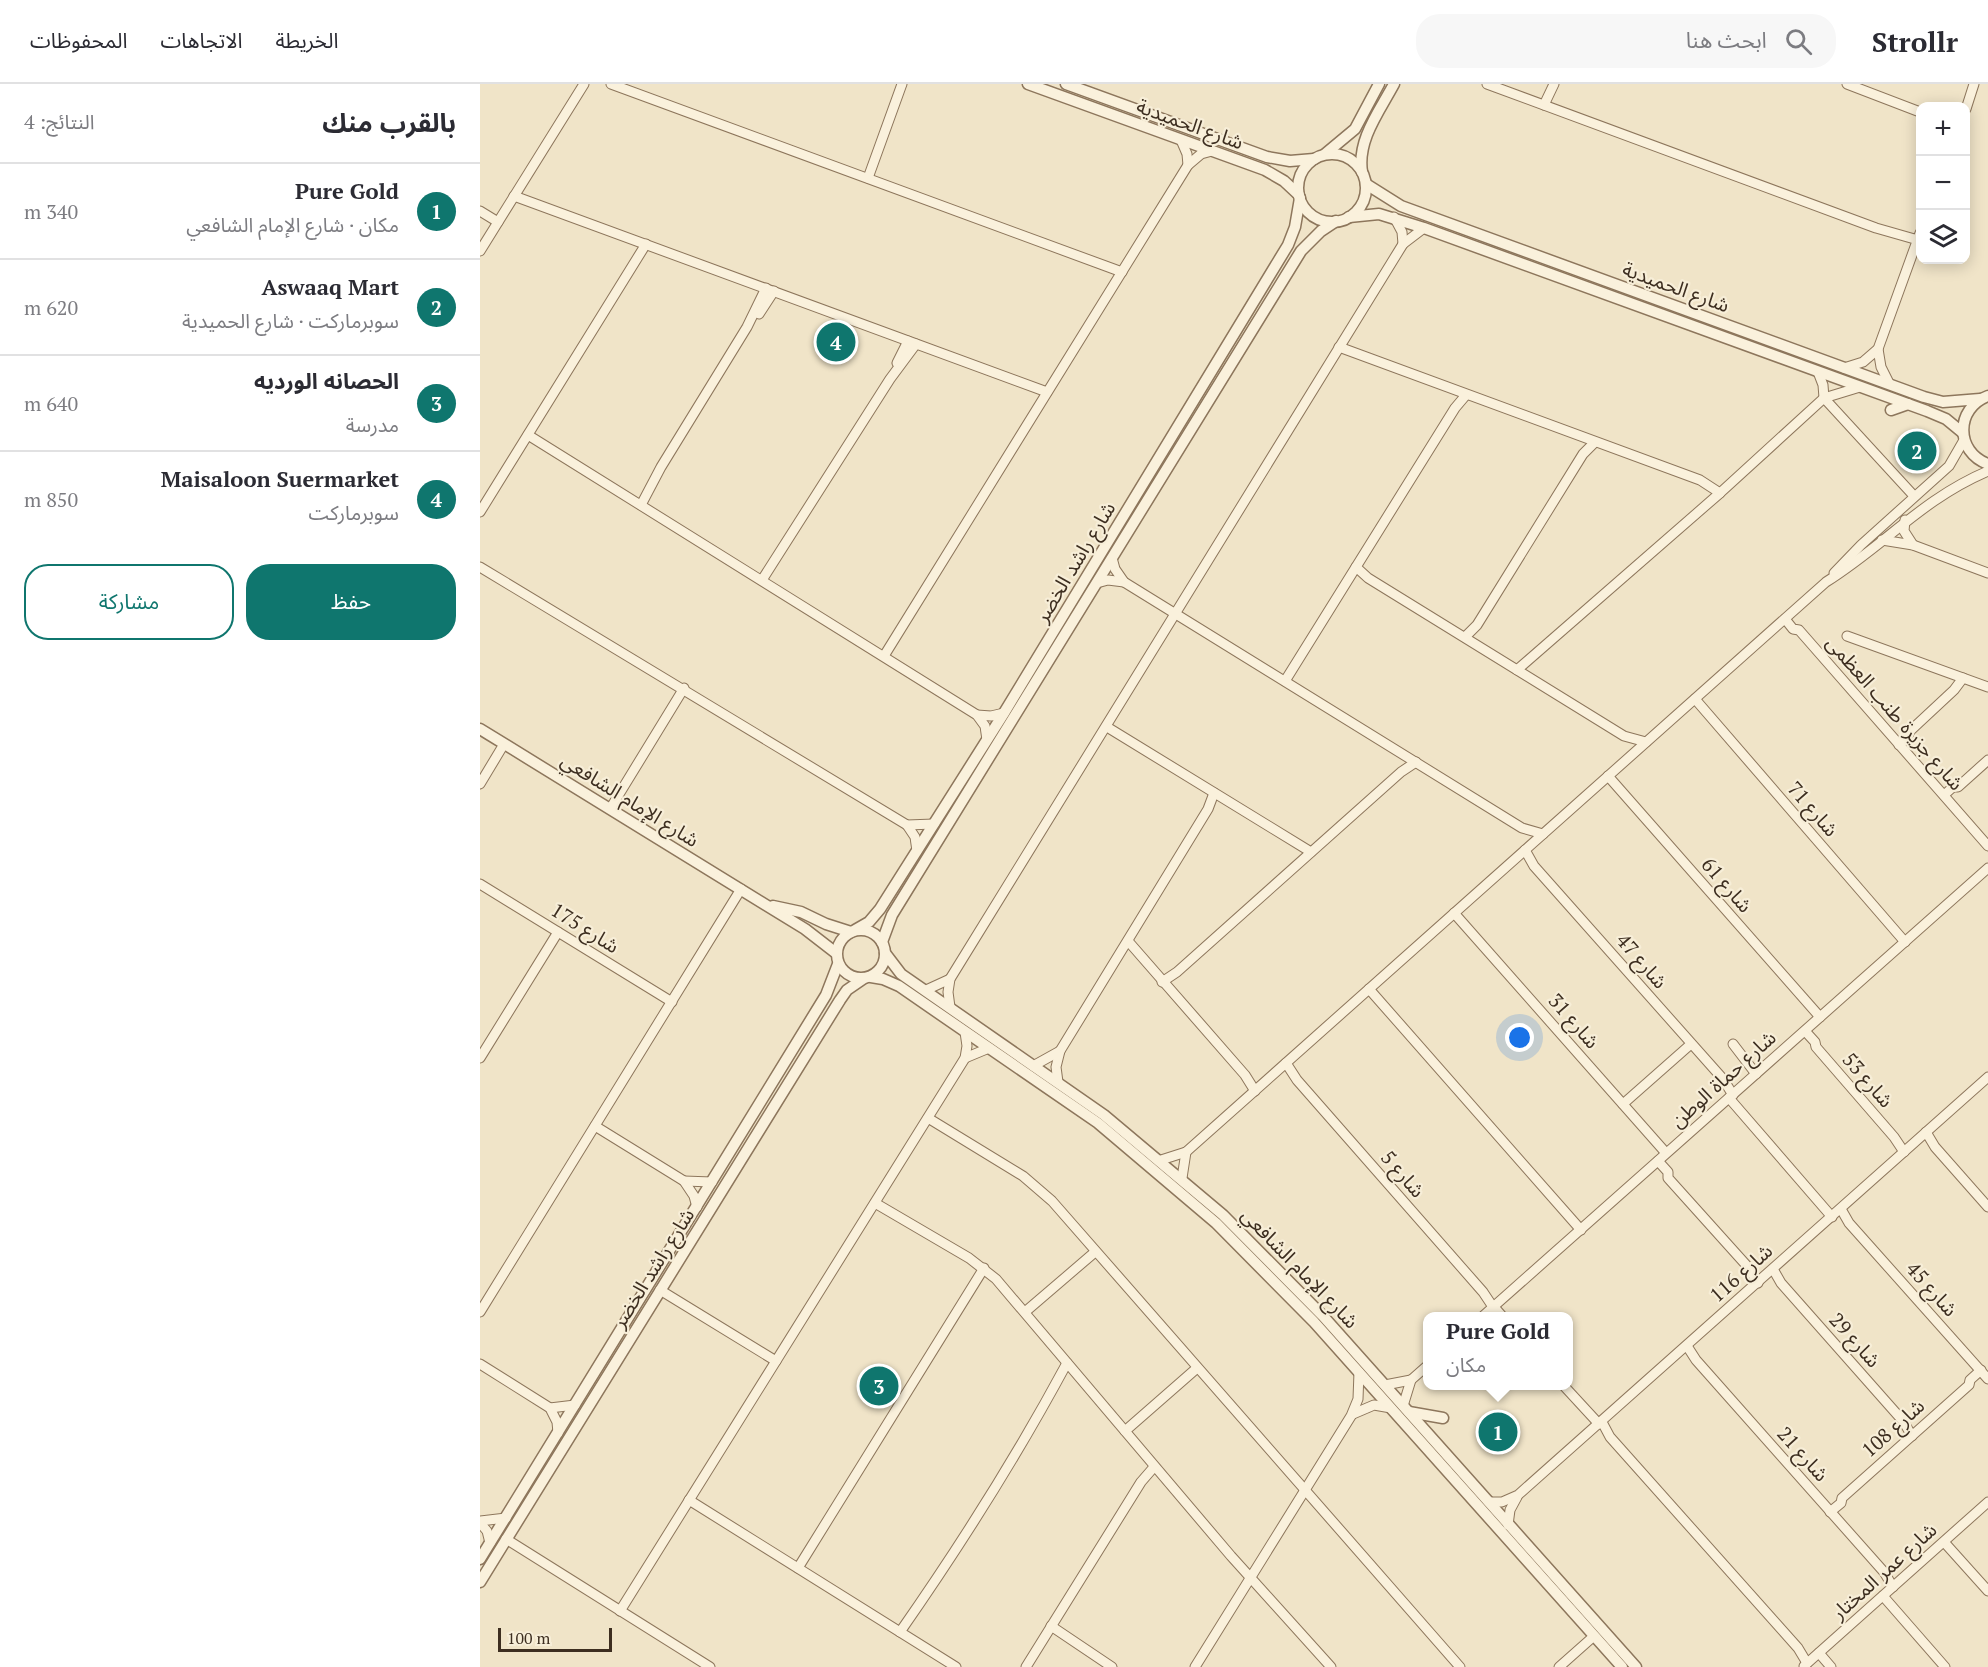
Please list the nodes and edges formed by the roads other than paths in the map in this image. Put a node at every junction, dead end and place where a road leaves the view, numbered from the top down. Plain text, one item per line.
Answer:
1 (584, 84) edge
2 (611, 84) edge
3 (902, 84) edge
4 (1028, 84) edge
5 (1066, 84) edge
6 (1379, 84) edge
7 (1394, 84) edge
8 (1486, 84) edge
9 (1549, 84) edge
10 (1554, 84) edge
11 (1847, 84) edge
12 (1974, 84) edge
13 (1968, 102) edge
14 (1541, 104) junction
15 (1916, 110) edge
16 (1180, 140) junction
17 (1212, 151) junction
18 (1318, 157) junction
19 (1188, 165) junction
20 (1362, 172) junction
21 (868, 178) junction
22 (1365, 184) junction
23 (514, 196) junction
24 (1300, 197) junction
25 (480, 211) edge
26 (1349, 217) junction
27 (1394, 217) junction
28 (1336, 221) junction
29 (498, 222) junction
30 (1424, 228) junction
31 (1916, 239) edge
32 (646, 244) junction
33 (1403, 244) junction
34 (1916, 245) edge
35 (480, 251) edge
36 (1122, 272) junction
37 (770, 290) junction
38 (912, 342) junction
39 (1339, 347) junction
40 (1878, 349) junction
41 (1844, 368) junction
42 (1818, 372) junction
43 (1889, 383) junction
44 (1860, 387) junction
45 (1047, 392) junction
46 (1463, 393) junction
47 (1985, 397) edge
48 (1824, 399) junction
49 (1908, 404) junction
50 (1891, 410) dead end
51 (528, 435) junction
52 (1963, 436) junction
53 (1591, 441) junction
54 (1988, 464) edge
55 (1988, 471) edge
56 (1720, 493) junction
57 (1914, 496) junction
58 (638, 503) junction
59 (480, 512) edge
60 (1905, 520) junction
61 (1882, 540) junction
62 (1913, 545) junction
63 (1112, 558) junction
64 (480, 562) edge
65 (480, 567) edge
66 (1354, 570) junction
67 (491, 571) junction
68 (1988, 573) edge
69 (764, 582) junction
70 (1124, 582) junction
71 (1826, 582) junction
72 (1097, 583) junction
73 (1176, 614) junction
74 (1787, 617) junction
75 (1847, 636) dead end
76 (1468, 639) junction
77 (884, 656) junction
78 (1520, 672) junction
79 (1963, 678) junction
80 (1285, 681) junction
81 (1988, 687) edge
82 (684, 688) junction
83 (1695, 699) junction
84 (1004, 713) junction
85 (977, 715) junction
86 (1107, 727) junction
87 (480, 729) edge
88 (1624, 736) junction
89 (987, 740) junction
90 (1646, 742) junction
91 (1897, 743) junction
92 (504, 744) junction
93 (1636, 752) junction
94 (1413, 760) junction
95 (1988, 760) edge
96 (1608, 776) junction
97 (480, 784) edge
98 (1217, 795) junction
99 (1946, 798) junction
100 (610, 809) junction
101 (934, 824) junction
102 (907, 825) junction
103 (1522, 828) junction
104 (1543, 834) junction
105 (1533, 843) junction
106 (1988, 846) edge
107 (917, 850) junction
108 (1311, 852) junction
109 (1522, 852) junction
110 (1988, 868) edge
111 (480, 884) edge
112 (741, 890) junction
113 (761, 902) junction
114 (1454, 913) junction
115 (853, 931) junction
116 (558, 932) junction
117 (1905, 942) junction
118 (1126, 944) junction
119 (884, 948) junction
120 (837, 958) junction
121 (867, 978) junction
122 (950, 979) junction
123 (1164, 985) junction
124 (1369, 989) junction
125 (926, 990) junction
126 (672, 1002) junction
127 (950, 1007) junction
128 (1820, 1017) junction
129 (965, 1032) junction
130 (1802, 1033) junction
131 (1691, 1044) junction
132 (1733, 1044) dead end
133 (988, 1048) junction
134 (1060, 1051) junction
135 (480, 1058) edge
136 (965, 1058) junction
137 (1284, 1065) junction
138 (1033, 1066) junction
139 (1756, 1074) junction
140 (1988, 1077) edge
141 (1059, 1082) junction
142 (1257, 1088) junction
143 (1733, 1094) junction
144 (1623, 1104) junction
145 (928, 1118) junction
146 (595, 1126) junction
147 (1924, 1134) junction
148 (1906, 1150) junction
149 (1186, 1152) junction
150 (1666, 1153) junction
151 (1161, 1160) junction
152 (1655, 1163) junction
153 (1182, 1178) junction
154 (684, 1181) junction
155 (712, 1182) junction
156 (875, 1203) junction
157 (697, 1207) junction
158 (1988, 1207) edge
159 (1836, 1213) junction
160 (1581, 1230) junction
161 (1095, 1252) junction
162 (984, 1268) junction
163 (1765, 1276) junction
164 (660, 1290) junction
165 (1495, 1306) junction
166 (480, 1312) edge
167 (1024, 1312) junction
168 (1488, 1312) edge
169 (1499, 1312) edge
170 (1685, 1348) junction
171 (776, 1361) junction
172 (480, 1364) edge
173 (1070, 1366) junction
174 (1197, 1368) junction
175 (1423, 1369) edge
176 (1359, 1372) junction
177 (1985, 1375) edge
178 (1411, 1380) junction
179 (1385, 1386) junction
180 (1568, 1390) edge
181 (575, 1405) junction
182 (550, 1408) junction
183 (1391, 1408) junction
184 (1406, 1409) junction
185 (1351, 1416) junction
186 (1443, 1418) dead end
187 (1599, 1424) junction
188 (1125, 1431) junction
189 (558, 1433) junction
190 (1914, 1433) junction
191 (1154, 1467) junction
192 (1305, 1491) junction
193 (1518, 1496) junction
194 (689, 1500) junction
195 (1489, 1502) junction
196 (1988, 1502) edge
197 (1828, 1509) junction
198 (506, 1518) junction
199 (480, 1522) edge
200 (1508, 1525) junction
201 (506, 1539) junction
202 (1944, 1542) junction
203 (490, 1543) junction
204 (480, 1559) edge
205 (798, 1568) junction
206 (1251, 1578) junction
207 (480, 1582) edge
208 (1896, 1585) junction
209 (1988, 1591) edge
210 (1883, 1596) junction
211 (620, 1611) junction
212 (1050, 1628) junction
213 (903, 1634) junction
214 (1594, 1636) junction
215 (1810, 1660) edge
216 (710, 1667) edge
217 (956, 1667) edge
218 (1026, 1667) edge
219 (1112, 1667) edge
220 (1195, 1667) edge
221 (1331, 1667) edge
222 (1460, 1667) edge
223 (1559, 1667) edge
224 (1622, 1667) edge
225 (1636, 1667) edge
226 (1832, 1667) edge
227 (1945, 1667) edge

1 - 23 street
2 - 21 street
3 - 21 street
4 - 16 street, شارع الحميدية
5 - 18 street, شارع الحميدية
6 - 18 street
7 - 20 street
8 - 14 street
9 - 14 street
10 - 14 street
11 - 15 street
12 - 13 street
14 - 31 street
16 - 17 street, شارع الحميدية
16 - 19 street
17 - 19 street
17 - 24 street, شارع الحميدية
18 - 20 street
18 - 24 street
19 - 36 street
20 - 22 street
21 - 36 street
22 - 26 street
22 - 41 street, شارع الحميدية
23 - 29 street
23 - 32 street
24 - 28 street
24 - 84 street, شارع راشد الخضر
25 - 29 street
26 - 27 street, شارع الحميدية
26 - 28 street
27 - 30 street, شارع الحميدية
27 - 33 street
28 - 63 street, شارع راشد الخضر
29 - 35 street
30 - 33 street
30 - 42 street, شارع الحميدية
32 - 37 street
32 - 51 street
33 - 39 street
34 - 40 street
36 - 45 street
37 - 38 street
37 - 58 street
38 - 45 street
38 - 69 street
39 - 46 street
39 - 73 street
40 - 41 street
40 - 43 street
41 - 43 street, شارع الحميدية
42 - 44 street, شارع الحميدية
42 - 48 street
43 - 47 street, شارع الحميدية
44 - 48 street
44 - 49 street, شارع الحميدية
45 - 77 street
46 - 53 street
46 - 66 street
47 - 52 street
48 - 56 street
48 - 57 street
49 - 50 street
49 - 52 street, شارع الحميدية
51 - 58 street
51 - 59 street
52 - 54 street, شارع الحميدية
52 - 57 street
53 - 56 street
53 - 76 street
55 - 60 street
56 - 78 street
57 - 71 street
58 - 69 street
60 - 61 street
60 - 62 street
61 - 62 street
61 - 71 street
62 - 68 street
63 - 70 street
63 - 72 street, شارع راشد الخضر
64 - 67 street
65 - 67 street
66 - 76 street
66 - 80 street
67 - 82 street
69 - 77 street
70 - 72 street
70 - 73 street
71 - 74 street
72 - 119 street, شارع راشد الخضر
73 - 80 street
73 - 86 street
74 - 83 street
74 - 91 street, شارع جزيرة طنب العظمى
75 - 79 street
76 - 78 street
77 - 85 street
78 - 88 street
79 - 81 street
79 - 91 street
80 - 94 street
82 - 100 street
82 - 102 street
83 - 90 street
83 - 117 street, شارع 71
84 - 85 street
84 - 89 street, شارع راشد الخضر
85 - 89 street
86 - 98 street
86 - 122 street
87 - 92 street, شارع الإمام الشافعي
88 - 90 street
88 - 93 street
89 - 101 street, شارع راشد الخضر
90 - 93 street
91 - 99 street, شارع جزيرة طنب العظمى
92 - 97 street
92 - 100 street, شارع الإمام الشافعي
93 - 96 street
94 - 103 street
94 - 108 street
95 - 99 street
96 - 104 street
96 - 128 street, شارع 61
98 - 108 street
98 - 118 street
99 - 106 street, شارع جزيرة طنب العظمى
100 - 112 street, شارع الإمام الشافعي
101 - 102 street
101 - 107 street, شارع راشد الخضر
102 - 107 street
103 - 104 street
103 - 105 street
104 - 105 street
105 - 109 street
107 - 115 street, شارع راشد الخضر
108 - 123 street
109 - 114 street
109 - 131 street, شارع 47
110 - 117 street, شارع حماة الوطن
111 - 116 street, شارع 175
112 - 113 street, شارع الإمام الشافعي
112 - 126 street
113 - 115 street, شارع الإمام الشافعي
113 - 120 street, شارع الإمام الشافعي
114 - 124 street
114 - 144 street, شارع 31
115 - 119 street
115 - 120 street
116 - 126 street, شارع 175
116 - 135 street
117 - 128 street, شارع حماة الوطن
118 - 123 street
118 - 134 street
119 - 121 street
119 - 125 street, شارع الإمام الشافعي
120 - 121 street
120 - 155 street, شارع راشد الخضر
121 - 129 street, شارع الإمام الشافعي
121 - 164 street, شارع راشد الخضر
122 - 125 street
122 - 127 street
123 - 142 street
124 - 137 street
124 - 160 street
125 - 127 street, شارع الإمام الشافعي
126 - 146 street
127 - 138 street, شارع الإمام الشافعي
128 - 130 street, شارع حماة الوطن
129 - 133 street, شارع الإمام الشافعي
129 - 136 street
130 - 139 street, شارع حماة الوطن
130 - 148 street, شارع 53
131 - 143 street, شارع 47
131 - 144 street
132 - 139 street
133 - 136 street
133 - 176 street, شارع الإمام الشافعي
134 - 138 street
134 - 141 street
136 - 145 street
137 - 142 street
137 - 165 street, شارع 5
138 - 141 street, شارع الإمام الشافعي
139 - 143 street, شارع حماة الوطن
140 - 147 street, شارع 116
141 - 151 street, شارع الإمام الشافعي
142 - 149 street
143 - 150 street, شارع حماة الوطن
143 - 159 street, شارع 47
144 - 150 street, شارع 31
145 - 156 street
145 - 161 street
146 - 154 street
146 - 166 street
147 - 148 street, شارع 116
147 - 158 street
148 - 159 street, شارع 116
149 - 151 street
149 - 153 street
150 - 152 street, شارع حماة الوطن
151 - 153 street, شارع الإمام الشافعي
152 - 160 street, شارع حماة الوطن
152 - 163 street
153 - 179 street, شارع الإمام الشافعي
154 - 155 street
154 - 157 street
155 - 157 street, شارع راشد الخضر
156 - 162 street
156 - 171 street
157 - 181 street, شارع راشد الخضر
159 - 163 street, شارع 116
159 - 177 street, شارع 45
160 - 165 street, شارع حماة الوطن
161 - 167 street
161 - 174 street
162 - 167 street
162 - 205 street
163 - 170 street, شارع 116
163 - 190 street, شارع 29
164 - 171 street
164 - 201 street, شارع راشد الخضر
165 - 168 street, شارع حماة الوطن
165 - 169 street, شارع 5
167 - 173 street
170 - 187 street, شارع 116
170 - 197 street, شارع 21
171 - 194 street
172 - 182 street
173 - 188 street
173 - 213 street
174 - 188 street
174 - 192 street
175 - 178 street
176 - 183 street, شارع الإمام الشافعي
176 - 185 street
177 - 190 street, شارع 108
178 - 179 street
178 - 184 street
179 - 184 street, شارع الإمام الشافعي
180 - 187 street
181 - 182 street
181 - 189 street, شارع راشد الخضر
182 - 189 street
183 - 185 street
183 - 214 street, شارع الإمام الشافعي
184 - 186 street
184 - 195 street, شارع الإمام الشافعي
185 - 192 street
187 - 193 street, شارع 116
187 - 215 street
188 - 191 street
189 - 198 street, شارع راشد الخضر
190 - 197 street, شارع 108
191 - 206 street
191 - 212 street
192 - 206 street
192 - 222 street
193 - 195 street, شارع 116
193 - 200 street, شارع 116
194 - 205 street
194 - 211 street
195 - 200 street, شارع الإمام الشافعي
196 - 202 street, شارع عمر المختار
197 - 208 street, شارع 21
198 - 199 street
198 - 203 street, شارع راشد الخضر
199 - 203 street
200 - 225 street, شارع الإمام الشافعي
201 - 207 street, شارع راشد الخضر
201 - 211 street
202 - 208 street, شارع عمر المختار
202 - 209 street
203 - 204 street, شارع راشد الخضر
205 - 213 street
206 - 220 street
206 - 221 street
208 - 210 street, شارع عمر المختار
210 - 215 street, شارع عمر المختار
210 - 227 street
211 - 216 street
212 - 218 street
212 - 219 street
213 - 217 street
214 - 223 street
214 - 224 street, شارع الإمام الشافعي
215 - 226 street

